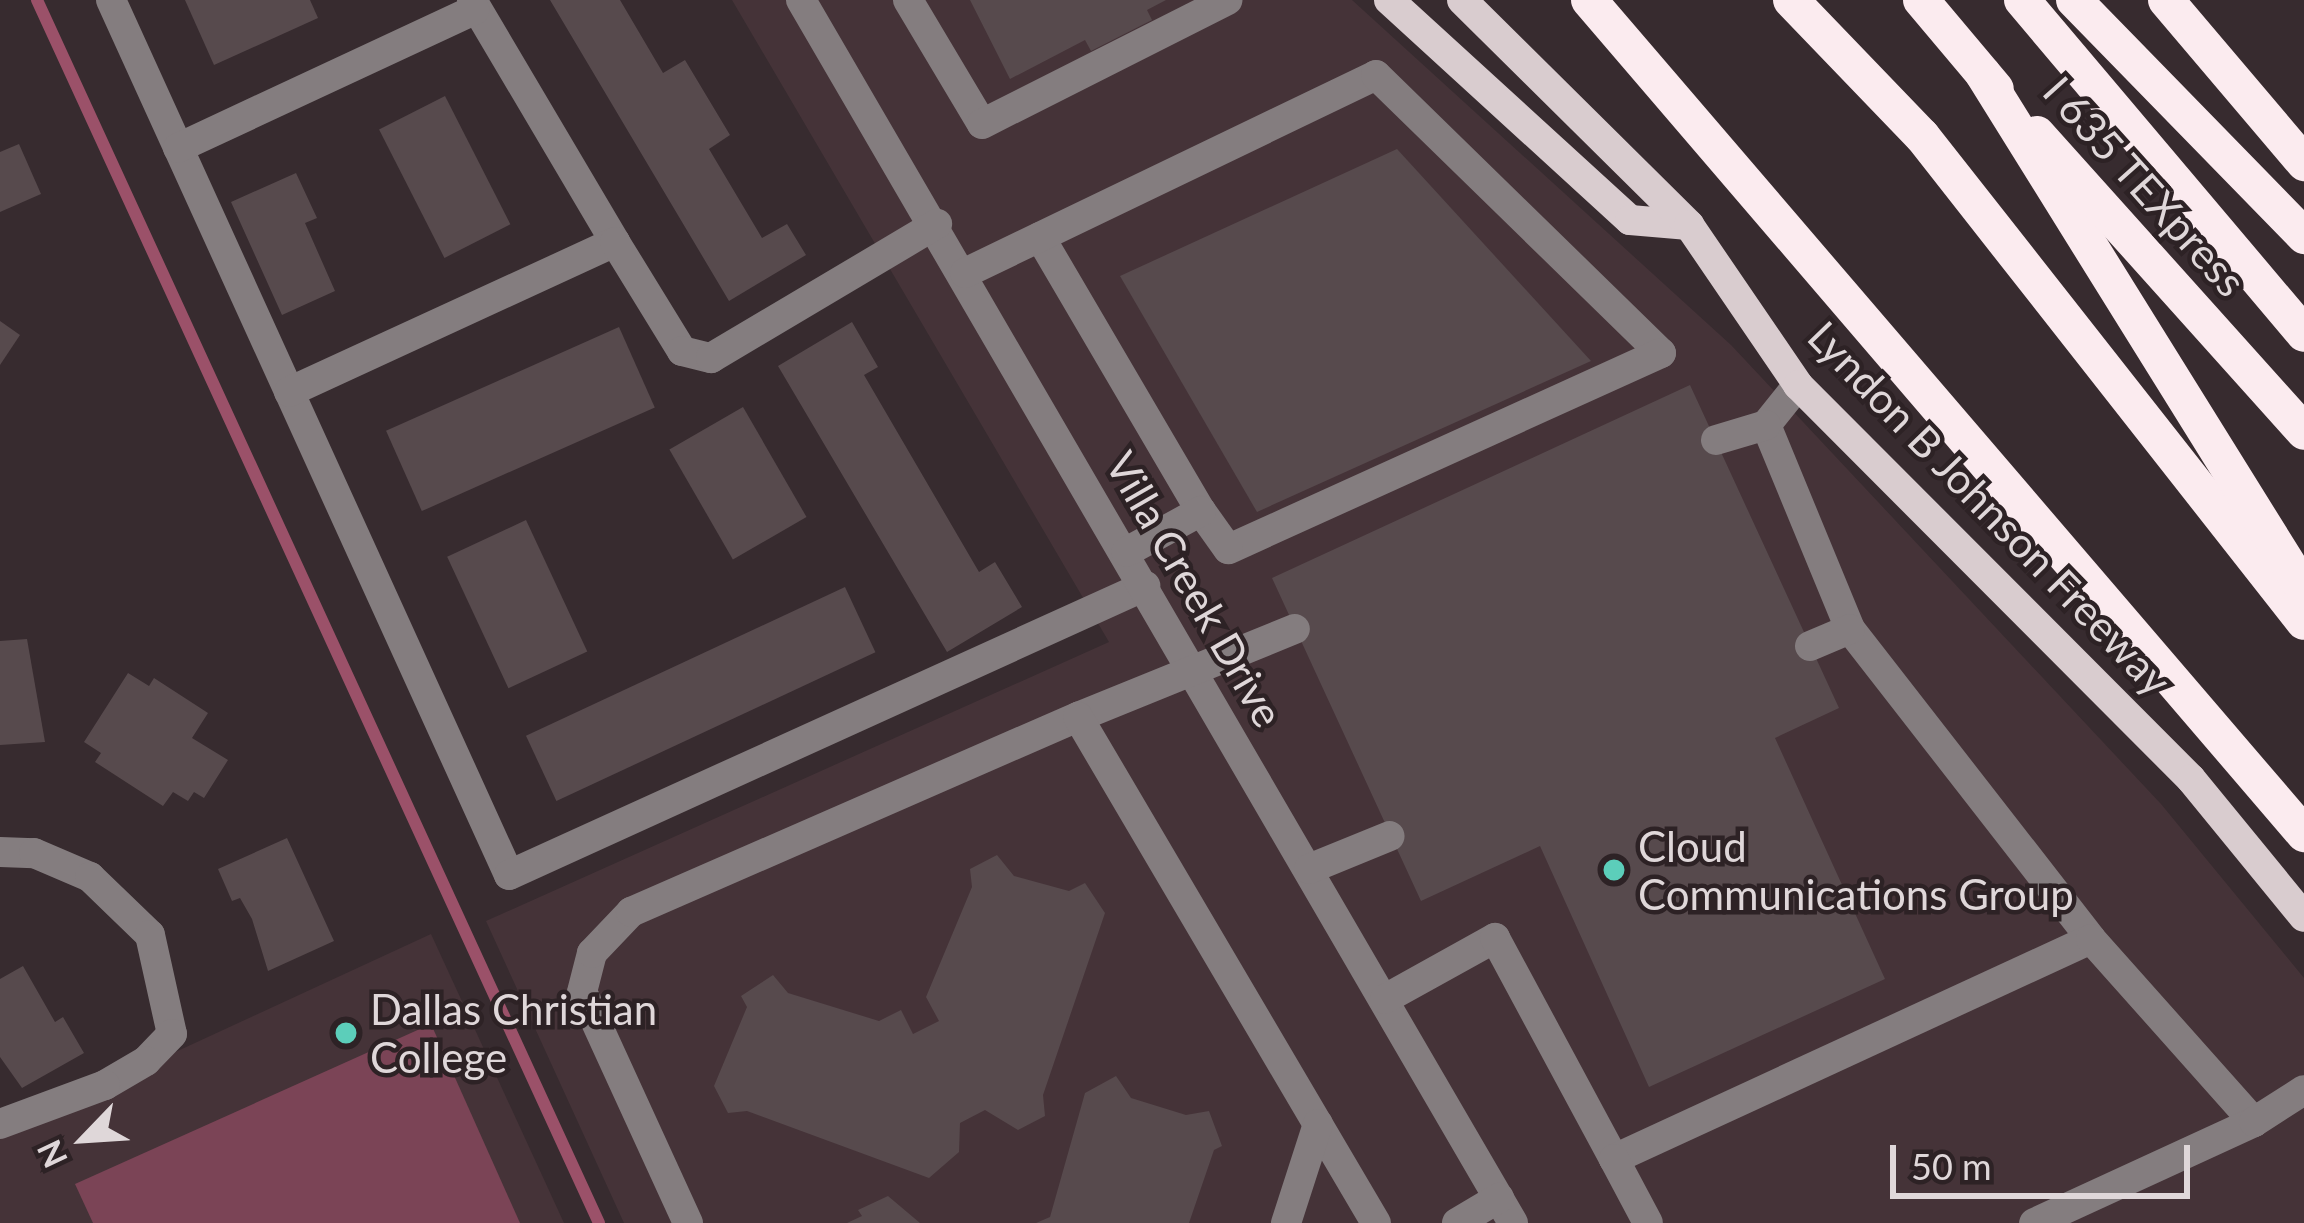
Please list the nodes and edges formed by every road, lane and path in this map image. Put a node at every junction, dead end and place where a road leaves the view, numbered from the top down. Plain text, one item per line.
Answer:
1 (111, 0) edge
2 (801, 0) edge
3 (908, 0) edge
4 (1227, 0) edge
5 (1389, 0) edge
6 (1462, 0) edge
7 (1589, 0) edge
8 (1791, 0) edge
9 (1808, 0) edge
10 (1921, 0) edge
11 (2022, 0) edge
12 (2074, 0) edge
13 (2166, 0) edge
14 (473, 5) edge
15 (1983, 74) junction
16 (1922, 136) junction
17 (178, 148) junction
18 (2304, 163) edge
19 (938, 224) junction
20 (1690, 225) junction
21 (2304, 236) edge
22 (1040, 237) junction
23 (615, 242) junction
24 (965, 273) junction
25 (2304, 334) edge
26 (1798, 385) junction
27 (289, 392) junction
28 (1766, 424) junction
29 (2304, 432) edge
30 (1716, 440) dead end
31 (1201, 511) junction
32 (1126, 552) junction
33 (1145, 586) junction
34 (2304, 590) edge
35 (2304, 622) edge
36 (1295, 628) dead end
37 (1850, 629) junction
38 (1810, 646) dead end
39 (1194, 674) junction
40 (1078, 717) junction
41 (2304, 834) edge
42 (1390, 836) dead end
43 (0, 852) edge
44 (1309, 869) junction
45 (2304, 916) edge
46 (2091, 939) junction
47 (1384, 998) junction
48 (2304, 1090) edge
49 (2254, 1122) junction
50 (0, 1124) edge
51 (1318, 1124) junction
52 (1614, 1160) junction
53 (1506, 1211) edge
54 (688, 1223) edge
55 (1286, 1223) edge
56 (1376, 1223) edge
57 (1457, 1223) edge
58 (1648, 1223) edge
59 (2034, 1223) edge

1 - 17 street
2 - 19 street, Villa Creek Drive
3 - 4 street
5 - 20 main road
6 - 20 main road, Lyndon B Johnson Freeway
7 - 41 highway
8 - 16 highway
9 - 16 highway
10 - 15 highway, I 635 TEXpress
11 - 25 highway, I 635 TEXpress
12 - 21 highway
13 - 18 highway
14 - 17 street
14 - 23 street
15 - 29 highway, I 635 TEXpress
15 - 34 highway
16 - 35 highway
17 - 27 street
19 - 23 street
19 - 24 street, Villa Creek Drive
20 - 26 main road, Lyndon B Johnson Freeway
22 - 24 street
22 - 31 street
22 - 31 street
23 - 27 street
24 - 32 street, Villa Creek Drive
26 - 28 street
26 - 45 main road, Lyndon B Johnson Freeway
27 - 33 street
28 - 30 street
28 - 37 street
31 - 32 street
32 - 33 street, Villa Creek Drive
33 - 39 street, Villa Creek Drive
36 - 39 street
37 - 38 street
37 - 46 street
39 - 40 street
39 - 44 street, Villa Creek Drive
40 - 51 street
40 - 54 street
42 - 44 street
43 - 50 street
44 - 47 street, Villa Creek Drive
46 - 49 street
46 - 52 street
47 - 52 street
47 - 53 street, Villa Creek Drive
48 - 49 street
49 - 59 street
51 - 55 street
51 - 56 street
52 - 58 street
53 - 57 street

